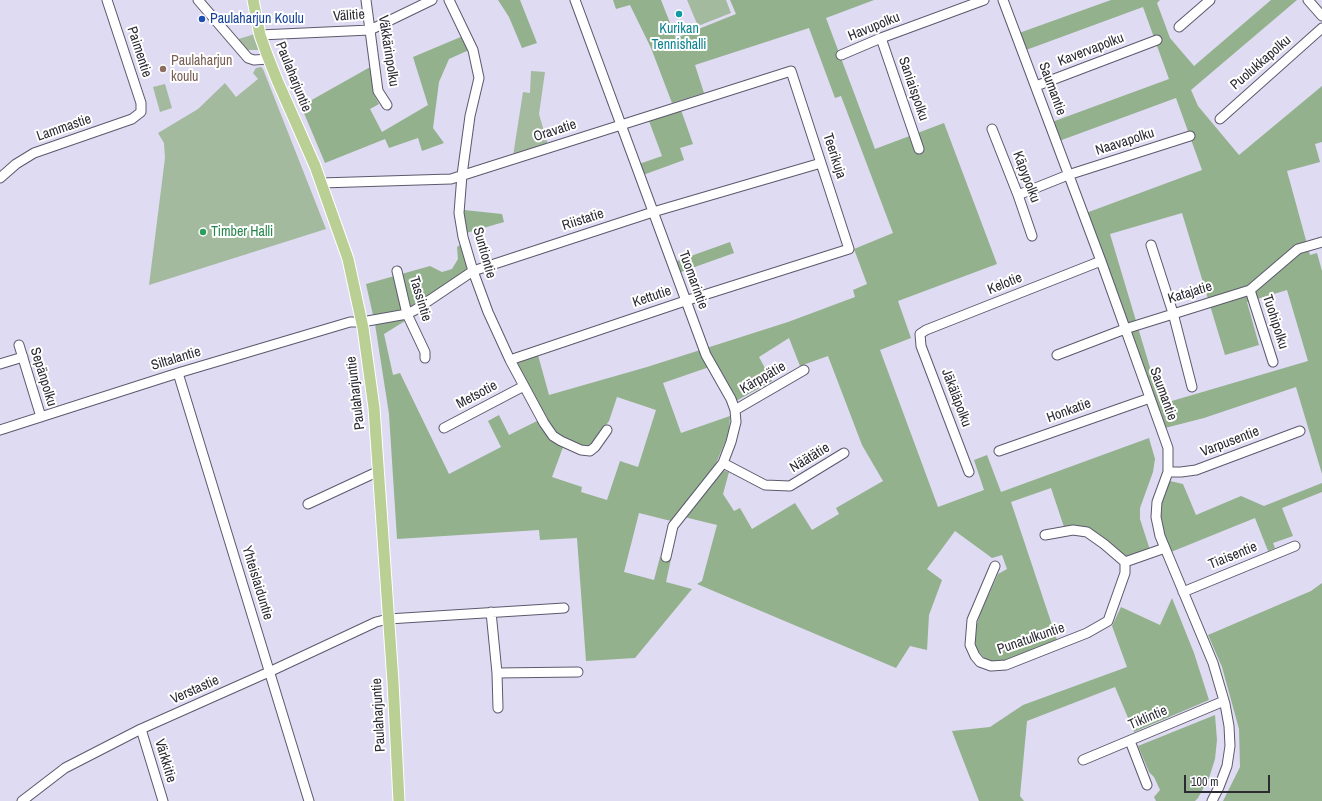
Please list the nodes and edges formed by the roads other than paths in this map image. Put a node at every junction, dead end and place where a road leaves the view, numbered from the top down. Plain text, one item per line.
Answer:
1 (107, 0) edge
2 (198, 0) edge
3 (253, 0) edge
4 (366, 0) edge
5 (432, 0) edge
6 (449, 0) edge
7 (575, 0) edge
8 (984, 0) edge
9 (1003, 0) edge
10 (1210, 0) edge
11 (1308, 0) edge
12 (1322, 16) edge
13 (1179, 27) dead end
14 (1322, 28) edge
15 (370, 30) junction
16 (260, 36) junction
17 (881, 38) junction
18 (1156, 40) dead end
19 (841, 55) dead end
20 (269, 59) junction
21 (791, 71) joint
22 (1036, 86) junction
23 (387, 105) dead end
24 (141, 112) joint
25 (1220, 119) dead end
26 (621, 124) junction
27 (992, 129) dead end
28 (1190, 136) dead end
29 (919, 149) dead end
30 (821, 163) junction
31 (462, 175) junction
32 (1068, 175) junction
33 (0, 178) edge
34 (321, 182) junction
35 (1018, 195) junction
36 (653, 212) junction
37 (1032, 236) dead end
38 (1322, 242) edge
39 (1151, 245) dead end
40 (849, 250) joint
41 (1100, 261) junction
42 (397, 271) dead end
43 (473, 271) junction
44 (1250, 290) junction
45 (685, 301) junction
46 (1173, 313) junction
47 (407, 314) junction
48 (362, 322) junction
49 (1125, 329) junction
50 (920, 334) joint
51 (19, 346) dead end
52 (1057, 355) dead end
53 (23, 357) junction
54 (425, 358) dead end
55 (510, 360) junction
56 (1273, 362) dead end
57 (0, 364) edge
58 (804, 370) dead end
59 (178, 373) junction
60 (524, 386) junction
61 (1192, 387) dead end
62 (1150, 398) junction
63 (735, 410) junction
64 (41, 417) junction
65 (444, 428) dead end
66 (0, 430) edge
67 (607, 430) dead end
68 (1300, 431) dead end
69 (999, 451) dead end
70 (844, 453) dead end
71 (723, 462) junction
72 (379, 471) junction
73 (970, 472) dead end
74 (1168, 472) junction
75 (308, 504) dead end
76 (1045, 535) dead end
77 (1295, 546) dead end
78 (1165, 548) junction
79 (666, 557) dead end
80 (1125, 562) junction
81 (995, 566) dead end
82 (1183, 592) junction
83 (564, 608) dead end
84 (491, 612) junction
85 (388, 620) junction
86 (269, 672) junction
87 (578, 672) dead end
88 (497, 673) junction
89 (1224, 701) junction
90 (498, 708) dead end
91 (141, 730) junction
92 (1130, 741) junction
93 (1083, 760) dead end
94 (1147, 785) dead end
95 (22, 801) edge
96 (163, 801) edge
97 (309, 801) edge
98 (399, 801) edge
99 (1212, 801) edge

1 - 24 street, Paimentie
2 - 20 street
3 - 16 main road, Paulaharjuntie
4 - 15 street, Väkkärinpolku
5 - 15 street, Välitie
6 - 31 street, Suntiontie
7 - 26 street, Tuomarintie
8 - 17 street, Havupolku
9 - 22 street, Saumantie
10 - 13 street
11 - 12 street
14 - 25 street, Puolukkapolku
15 - 16 street, Välitie
15 - 23 street, Väkkärinpolku
16 - 20 main road, Paulaharjuntie
17 - 19 street, Havupolku
17 - 29 street, Saniaispolku
18 - 22 street, Kavervapolku
20 - 34 main road, Paulaharjuntie
21 - 26 street, Oravatie
21 - 30 street, Teerikuja
22 - 32 street, Saumantie
24 - 33 street, Lammastie
26 - 31 street, Oravatie
26 - 36 street, Tuomarintie
27 - 35 street, Käpypolku
28 - 32 street, Naavapolku
30 - 36 street, Riistatie
30 - 40 street, Teerikuja
31 - 34 street, Oravatie
31 - 43 street, Suntiontie
32 - 35 street, Naavapolku
32 - 41 street, Saumantie
34 - 48 main road, Paulaharjuntie
35 - 37 street, Käpypolku
36 - 43 street, Riistatie
36 - 45 street, Tuomarintie
38 - 44 street, Katajatie
39 - 46 street
40 - 45 street, Kettutie
41 - 49 street, Saumantie
41 - 50 street, Kelotie
42 - 47 street, Tassintie
43 - 47 street, Riistatie
43 - 55 street, Suntiontie
44 - 46 street, Katajatie
44 - 56 street, Tuohipolku
45 - 55 street, Kettutie
45 - 63 street, Tuomarintie
46 - 49 street, Katajatie
46 - 61 street
47 - 48 street, Riistatie
47 - 54 street, Tassintie
48 - 59 street, Siltalantie
48 - 72 main road, Paulaharjuntie
49 - 52 street, Katajatie
49 - 62 street, Saumantie
50 - 73 street, Jäkäläpolku
51 - 53 street, Sepänpolku
53 - 57 street
53 - 64 street, Sepänpolku
55 - 60 street, Suntiontie
58 - 63 street, Kärppätie
59 - 64 street, Siltalantie
59 - 86 street, Yhteislaiduntie
60 - 65 street, Metsotie
60 - 67 street, Suntiontie
62 - 69 street, Honkatie
62 - 74 street, Saumantie
63 - 71 street, Tuomarintie
64 - 66 street, Siltalantie
68 - 74 street, Varpusentie
70 - 71 street, Näätätie
71 - 79 street, Tuomarintie
72 - 75 street
72 - 85 main road, Paulaharjuntie
74 - 78 street, Saumantie
76 - 80 street
77 - 82 street, Tiaisentie
78 - 80 street
78 - 82 street, Saumantie
80 - 81 street, Punatulkuntie
82 - 89 street, Saumantie
83 - 84 street, Verstastie
84 - 85 street, Verstastie
84 - 88 street
85 - 86 street, Verstastie
85 - 98 main road, Paulaharjuntie
86 - 91 street, Verstastie
86 - 97 street, Yhteislaiduntie
87 - 88 street
88 - 90 street
89 - 92 street, Tiklintie
89 - 99 street, Saumantie
91 - 95 street, Verstastie
91 - 96 street, Värkkitie
92 - 93 street, Tiklintie
92 - 94 street

